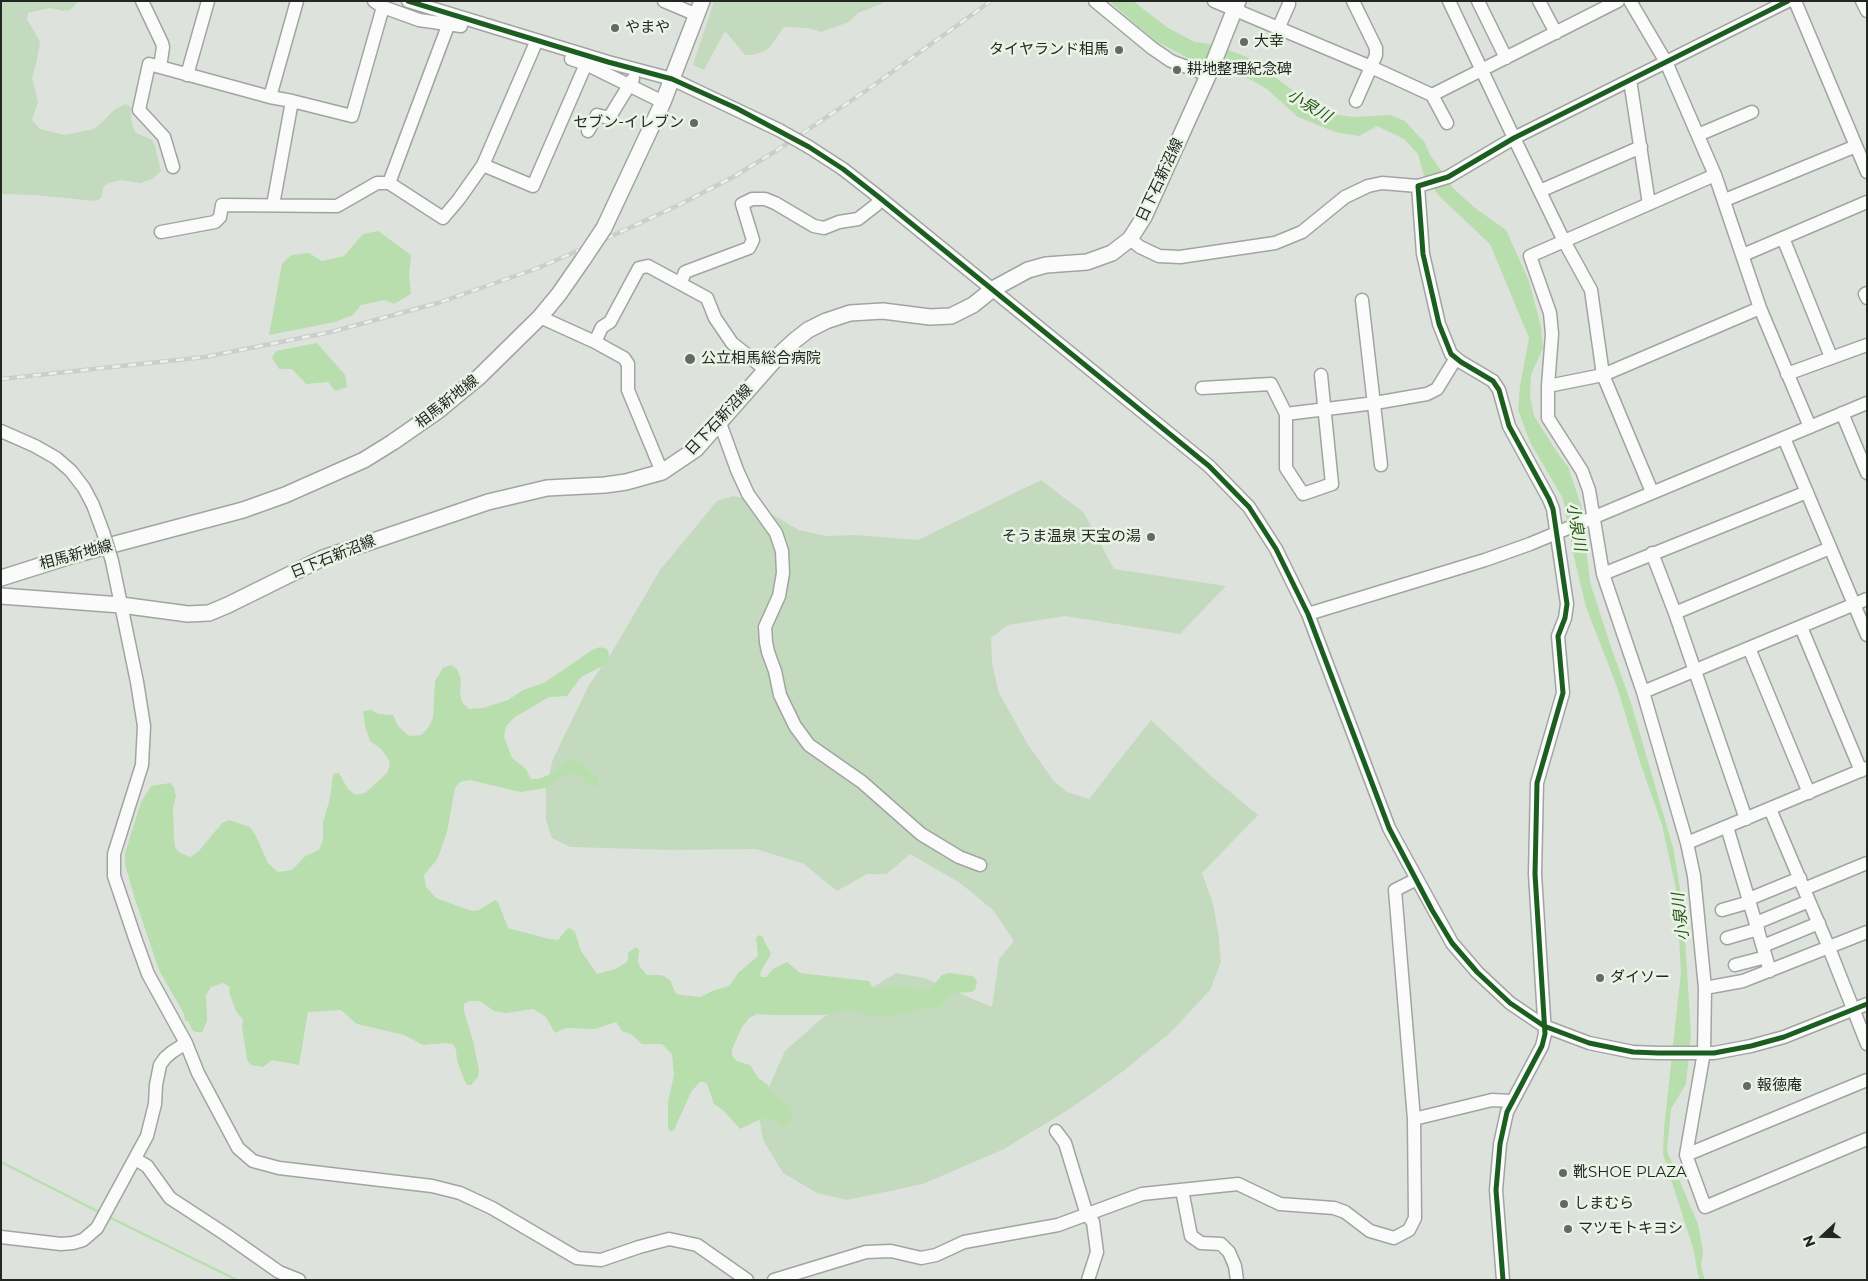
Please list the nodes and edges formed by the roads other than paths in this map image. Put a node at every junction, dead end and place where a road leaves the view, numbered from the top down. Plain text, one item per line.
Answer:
1 (142, 1) edge
2 (208, 1) edge
3 (297, 1) edge
4 (408, 1) edge
5 (664, 1) edge
6 (1095, 1) edge
7 (1214, 1) edge
8 (1353, 1) edge
9 (1449, 1) edge
10 (1478, 1) edge
11 (1539, 1) edge
12 (1618, 1) edge
13 (1630, 1) edge
14 (1788, 1) edge
15 (1795, 1) edge
16 (1862, 1) edge
17 (378, 4) edge
18 (1289, 4) dead end
19 (1236, 6) edge
20 (699, 8) edge
21 (1867, 11) edge
22 (449, 23) junction
23 (1278, 29) junction
24 (1556, 33) junction
25 (534, 47) junction
26 (1506, 58) junction
27 (1666, 62) junction
28 (586, 64) junction
29 (160, 67) junction
30 (1371, 67) junction
31 (637, 69) junction
32 (1482, 70) junction
33 (1210, 72) junction
34 (187, 75) junction
35 (672, 79) junction
36 (1630, 80) junction
37 (630, 86) junction
38 (1432, 95) junction
39 (270, 97) junction
40 (292, 101) junction
41 (1356, 101) dead end
42 (663, 102) junction
43 (1752, 112) dead end
44 (1448, 123) dead end
45 (588, 132) dead end
46 (1698, 135) junction
47 (1514, 138) junction
48 (1856, 146) junction
49 (1641, 147) junction
50 (483, 165) junction
51 (173, 167) dead end
52 (1867, 172) edge
53 (1715, 174) junction
54 (389, 183) junction
55 (1420, 185) junction
56 (1540, 191) junction
57 (880, 198) junction
58 (1725, 200) junction
59 (1867, 202) edge
60 (1649, 204) junction
61 (273, 205) junction
62 (161, 232) dead end
63 (1783, 238) junction
64 (1130, 239) junction
65 (1564, 241) junction
66 (1743, 255) junction
67 (681, 282) junction
68 (993, 289) junction
69 (1867, 293) edge
70 (1867, 298) edge
71 (1362, 300) dead end
72 (1760, 308) junction
73 (540, 317) junction
74 (595, 342) junction
75 (1867, 345) edge
76 (1456, 358) junction
77 (1831, 358) junction
78 (766, 370) junction
79 (1787, 374) junction
80 (1321, 375) dead end
81 (1603, 375) junction
82 (1548, 386) junction
83 (1202, 388) dead end
84 (1375, 403) junction
85 (1867, 403) edge
86 (1324, 410) junction
87 (1286, 414) junction
88 (1842, 414) junction
89 (720, 424) junction
90 (1810, 427) junction
91 (1, 431) edge
92 (1784, 438) junction
93 (1381, 465) dead end
94 (662, 472) junction
95 (1867, 473) edge
96 (1652, 492) junction
97 (1807, 492) junction
98 (1594, 517) junction
99 (1557, 533) junction
100 (1830, 548) junction
101 (1652, 554) junction
102 (1603, 574) junction
103 (1, 578) edge
104 (1, 596) edge
105 (1867, 599) edge
106 (1854, 604) junction
107 (121, 605) junction
108 (1675, 613) junction
109 (1308, 614) junction
110 (1801, 627) junction
111 (1867, 635) edge
112 (1749, 648) junction
113 (1694, 671) junction
114 (1642, 692) junction
115 (1864, 769) edge
116 (1809, 793) junction
117 (1770, 809) junction
118 (1746, 819) junction
119 (1727, 827) junction
120 (1687, 844) junction
121 (1867, 863) edge
122 (980, 865) dead end
123 (1417, 879) junction
124 (1804, 889) junction
125 (1749, 901) junction
126 (1722, 910) dead end
127 (1818, 923) junction
128 (1757, 926) junction
129 (1867, 932) edge
130 (1727, 938) dead end
131 (1829, 948) junction
132 (1764, 952) junction
133 (1736, 965) dead end
134 (1770, 971) junction
135 (1705, 988) junction
136 (1867, 1004) edge
137 (1853, 1010) junction
138 (1544, 1026) junction
139 (186, 1044) junction
140 (1867, 1044) edge
141 (1699, 1052) junction
142 (1867, 1080) edge
143 (1511, 1101) junction
144 (1414, 1119) junction
145 (1056, 1131) dead end
146 (1867, 1140) edge
147 (1686, 1155) junction
148 (135, 1159) junction
149 (1182, 1190) junction
150 (1087, 1215) junction
151 (1, 1237) edge
152 (299, 1280) edge
153 (747, 1280) edge
154 (774, 1280) edge
155 (1088, 1280) edge
156 (1237, 1280) edge
157 (1503, 1280) edge

1 - 29 street
2 - 34 street
3 - 39 street
4 - 31 street
5 - 20 street
6 - 33 street
7 - 19 street
8 - 30 street
9 - 32 street
10 - 26 street
11 - 24 street
12 - 24 street
13 - 27 street
14 - 27 street
15 - 48 street
16 - 21 street
17 - 22 street
17 - 40 street
18 - 23 street
19 - 23 street
19 - 33 main road, 日下石新沼線
20 - 35 main road, 相馬新地線
22 - 25 street
22 - 54 street
23 - 30 street
24 - 26 street
25 - 28 street
25 - 50 street
26 - 32 street
27 - 36 street
27 - 46 street
28 - 37 street
28 - 50 street
29 - 34 street
29 - 51 street
30 - 38 street
30 - 41 street
31 - 35 street
31 - 37 street
32 - 38 street
32 - 47 street
33 - 64 main road, 日下石新沼線
34 - 39 street
35 - 42 main road, 相馬新地線
35 - 57 street, bridge
36 - 47 street
36 - 49 street
37 - 42 street
37 - 45 street
38 - 44 street
39 - 40 street
40 - 61 street
42 - 73 main road, 相馬新地線, bridge
43 - 46 street
46 - 53 street
47 - 55 street
47 - 56 street
48 - 52 street
48 - 58 street
49 - 56 street
49 - 60 street
50 - 54 street
53 - 58 street
53 - 60 street
54 - 61 street
55 - 64 street
55 - 76 street
56 - 65 street
57 - 67 street
57 - 68 street
58 - 66 street
59 - 63 street
60 - 65 street
61 - 62 street
63 - 66 street
63 - 77 street
64 - 68 main road, 日下石新沼線
65 - 81 street
65 - 82 street
66 - 72 street
67 - 74 street
67 - 78 street
68 - 78 main road, 日下石新沼線
68 - 109 street
69 - 70 street
71 - 84 street
72 - 79 street
72 - 81 street
73 - 74 street
73 - 103 main road, 相馬新地線
74 - 94 street
75 - 77 street
76 - 84 street
76 - 99 street
77 - 79 street
78 - 89 main road, 日下石新沼線
79 - 90 street
80 - 86 street
81 - 82 street
81 - 96 street
82 - 98 street
83 - 87 street
84 - 86 street
84 - 93 street
85 - 88 street
86 - 87 street
86 - 87 street
88 - 90 street
88 - 95 street
89 - 94 main road, 日下石新沼線
89 - 122 street
90 - 92 street
91 - 107 street, bridge
92 - 96 street
92 - 97 street
94 - 107 main road, 日下石新沼線
96 - 98 street
97 - 100 street
97 - 101 street
98 - 99 street
98 - 102 street
99 - 109 street
99 - 138 street
100 - 106 street
100 - 108 street
101 - 102 street
101 - 108 street
102 - 114 street
104 - 107 main road, 日下石新沼線
105 - 106 street
106 - 110 street
106 - 111 street
107 - 139 street
108 - 113 street
109 - 123 street
110 - 112 street
110 - 115 street
112 - 113 street
112 - 116 street
113 - 114 street
113 - 118 street
114 - 120 street
115 - 116 street
116 - 117 street
117 - 118 street
117 - 124 street
118 - 119 street
119 - 120 street
119 - 125 street
120 - 135 street
121 - 124 street
123 - 138 street
123 - 144 street
124 - 125 street
124 - 127 street
124 - 128 street
125 - 126 street
125 - 128 street
127 - 131 street
127 - 132 street
128 - 130 street
128 - 132 street
129 - 131 street
131 - 134 street
131 - 137 street
132 - 133 street
132 - 134 street
134 - 135 street
135 - 141 street
136 - 137 street
137 - 140 street
137 - 141 street
138 - 141 street
138 - 143 street
139 - 148 street
139 - 153 street
141 - 147 street
142 - 147 street
143 - 144 street
143 - 157 street
144 - 149 street
145 - 150 street
146 - 147 street
148 - 151 street
148 - 152 street
149 - 150 street
149 - 156 street
150 - 154 street
150 - 155 street

